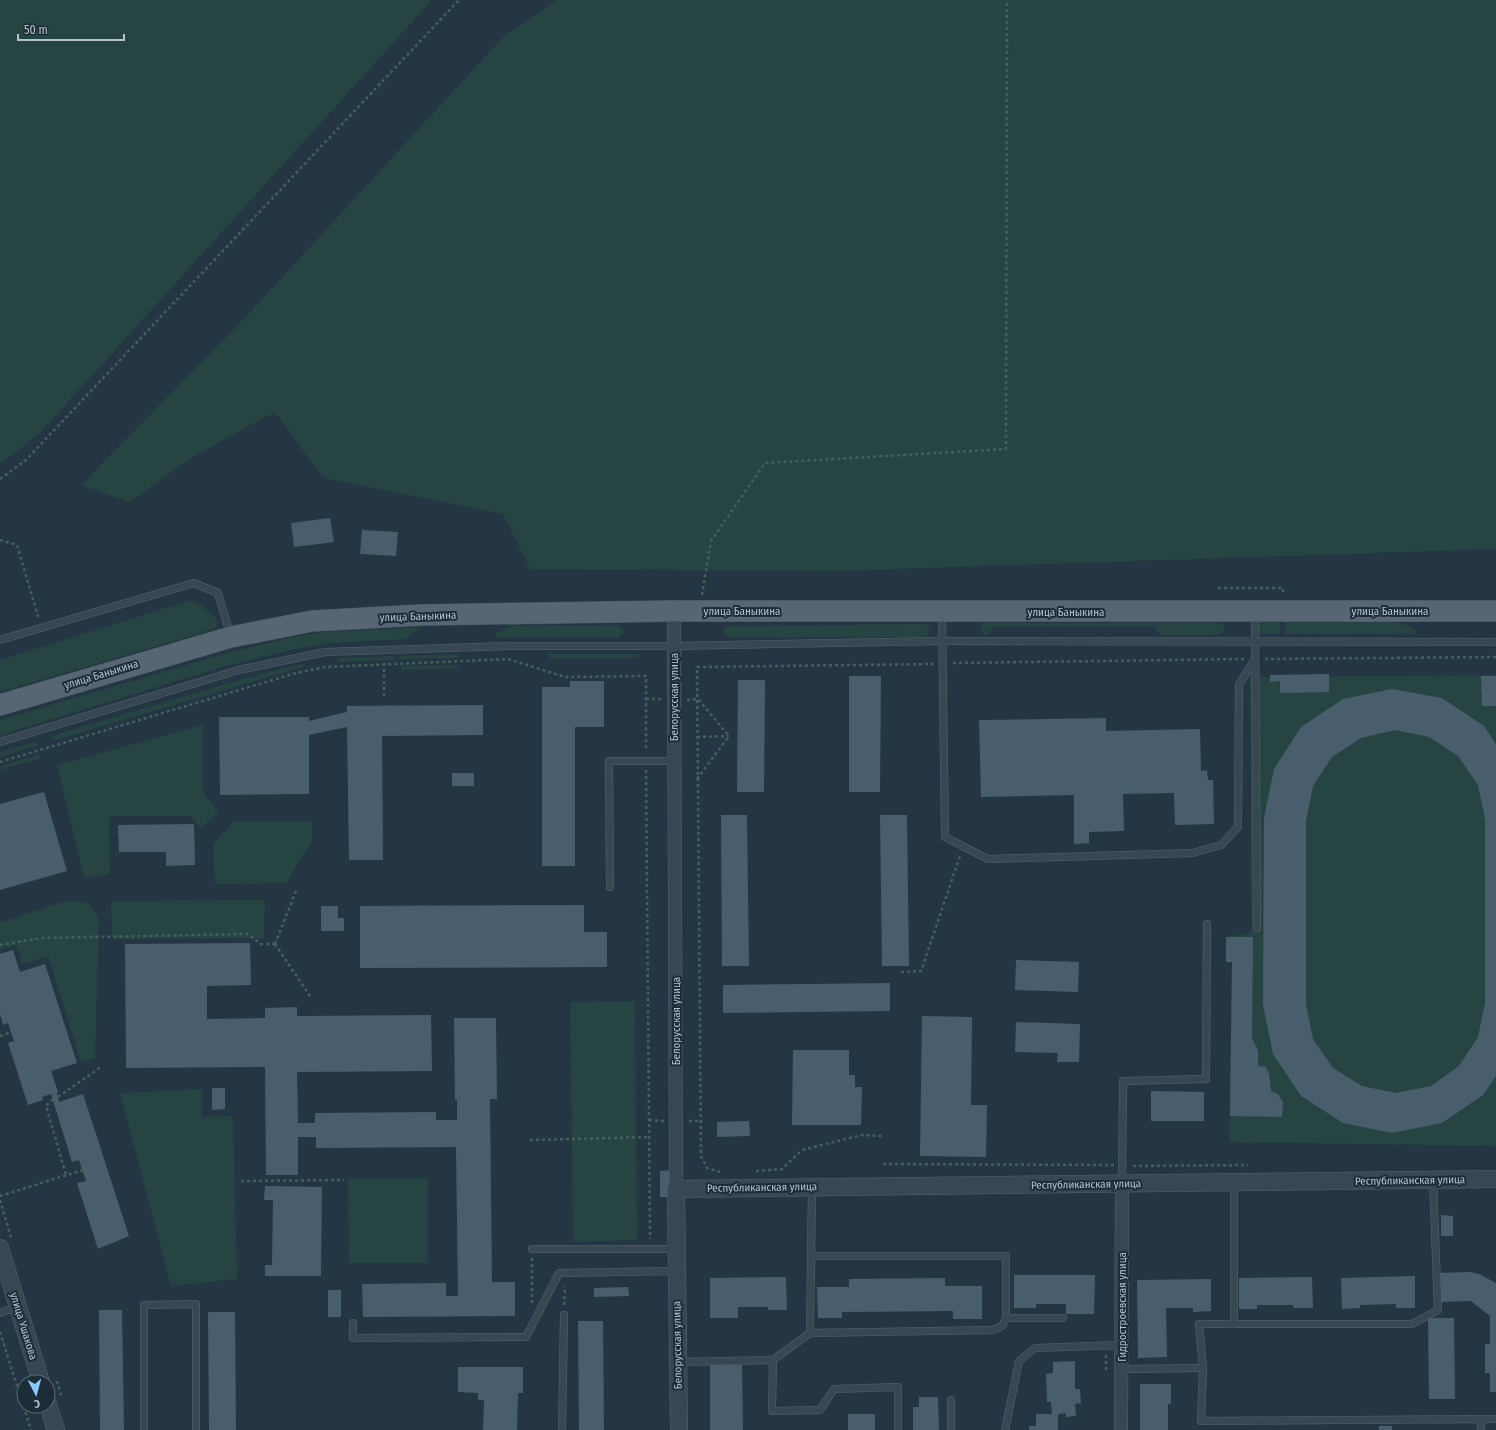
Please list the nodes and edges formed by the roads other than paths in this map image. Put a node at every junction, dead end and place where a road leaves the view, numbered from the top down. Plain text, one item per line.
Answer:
1 (674, 611) junction
2 (1255, 611) junction
3 (1496, 611) edge
4 (942, 612) junction
5 (231, 636) junction
6 (0, 640) edge
7 (942, 642) junction
8 (1255, 642) junction
9 (1496, 642) edge
10 (674, 646) junction
11 (1255, 659) junction
12 (0, 705) edge
13 (0, 742) edge
14 (674, 761) junction
15 (610, 887) dead end
16 (1207, 924) dead end
17 (1257, 928) dead end
18 (1496, 1179) edge
19 (1433, 1180) junction
20 (1234, 1182) junction
21 (1122, 1184) junction
22 (812, 1187) junction
23 (676, 1189) junction
24 (0, 1248) edge
25 (532, 1249) dead end
26 (676, 1249) junction
27 (812, 1256) junction
28 (676, 1271) junction
29 (18, 1307) junction
30 (0, 1312) edge
31 (564, 1315) road end
32 (1006, 1318) junction
33 (1063, 1318) dead end
34 (353, 1323) dead end
35 (1234, 1324) junction
36 (810, 1333) junction
37 (1121, 1345) junction
38 (773, 1360) junction
39 (678, 1362) junction
40 (1203, 1368) junction
41 (1122, 1369) junction
42 (39, 1374) edge
43 (951, 1400) dead end
44 (51, 1414) edge
45 (1496, 1419) edge
46 (1481, 1420) junction
47 (56, 1430) edge
48 (144, 1430) edge
49 (196, 1430) edge
50 (562, 1430) edge
51 (679, 1430) edge
52 (898, 1430) edge
53 (951, 1430) edge
54 (1005, 1430) edge
55 (1121, 1430) edge
56 (1481, 1430) edge

1 - 4 main road, улица Баныкина
1 - 5 main road, улица Баныкина
1 - 10 street, Белорусская улица
2 - 3 main road, улица Баныкина
2 - 4 main road, улица Баныкина
2 - 8 lane
4 - 7 lane
5 - 6 lane
5 - 12 main road, улица Баныкина
7 - 8 lane
7 - 10 lane
7 - 11 lane
8 - 9 lane
8 - 11 lane
10 - 13 lane
10 - 14 street, Белорусская улица
11 - 17 lane
14 - 15 lane
14 - 23 street, Белорусская улица
16 - 21 lane
18 - 19 street, Республиканская улица
19 - 20 street, Республиканская улица
19 - 35 lane
20 - 21 street, Республиканская улица
20 - 35 lane
21 - 22 street, Республиканская улица
21 - 37 street, Гидростроевская улица
22 - 23 street, Республиканская улица
22 - 27 lane
23 - 26 street, Белорусская улица
24 - 29 street, улица Ушакова
25 - 26 lane
26 - 28 street, Белорусская улица
27 - 32 lane
27 - 36 lane
28 - 34 lane
28 - 39 street, Белорусская улица
29 - 30 lane
29 - 42 street, улица Ушакова
31 - 50 lane
32 - 33 lane
32 - 36 lane
35 - 40 lane
36 - 38 lane
37 - 41 street, Гидростроевская улица
37 - 54 lane
38 - 39 lane
38 - 52 lane
39 - 51 street, Белорусская улица
40 - 41 lane
40 - 46 lane
41 - 55 street, Гидростроевская улица
43 - 53 lane
44 - 47 street
45 - 46 lane
46 - 56 lane
48 - 49 lane

